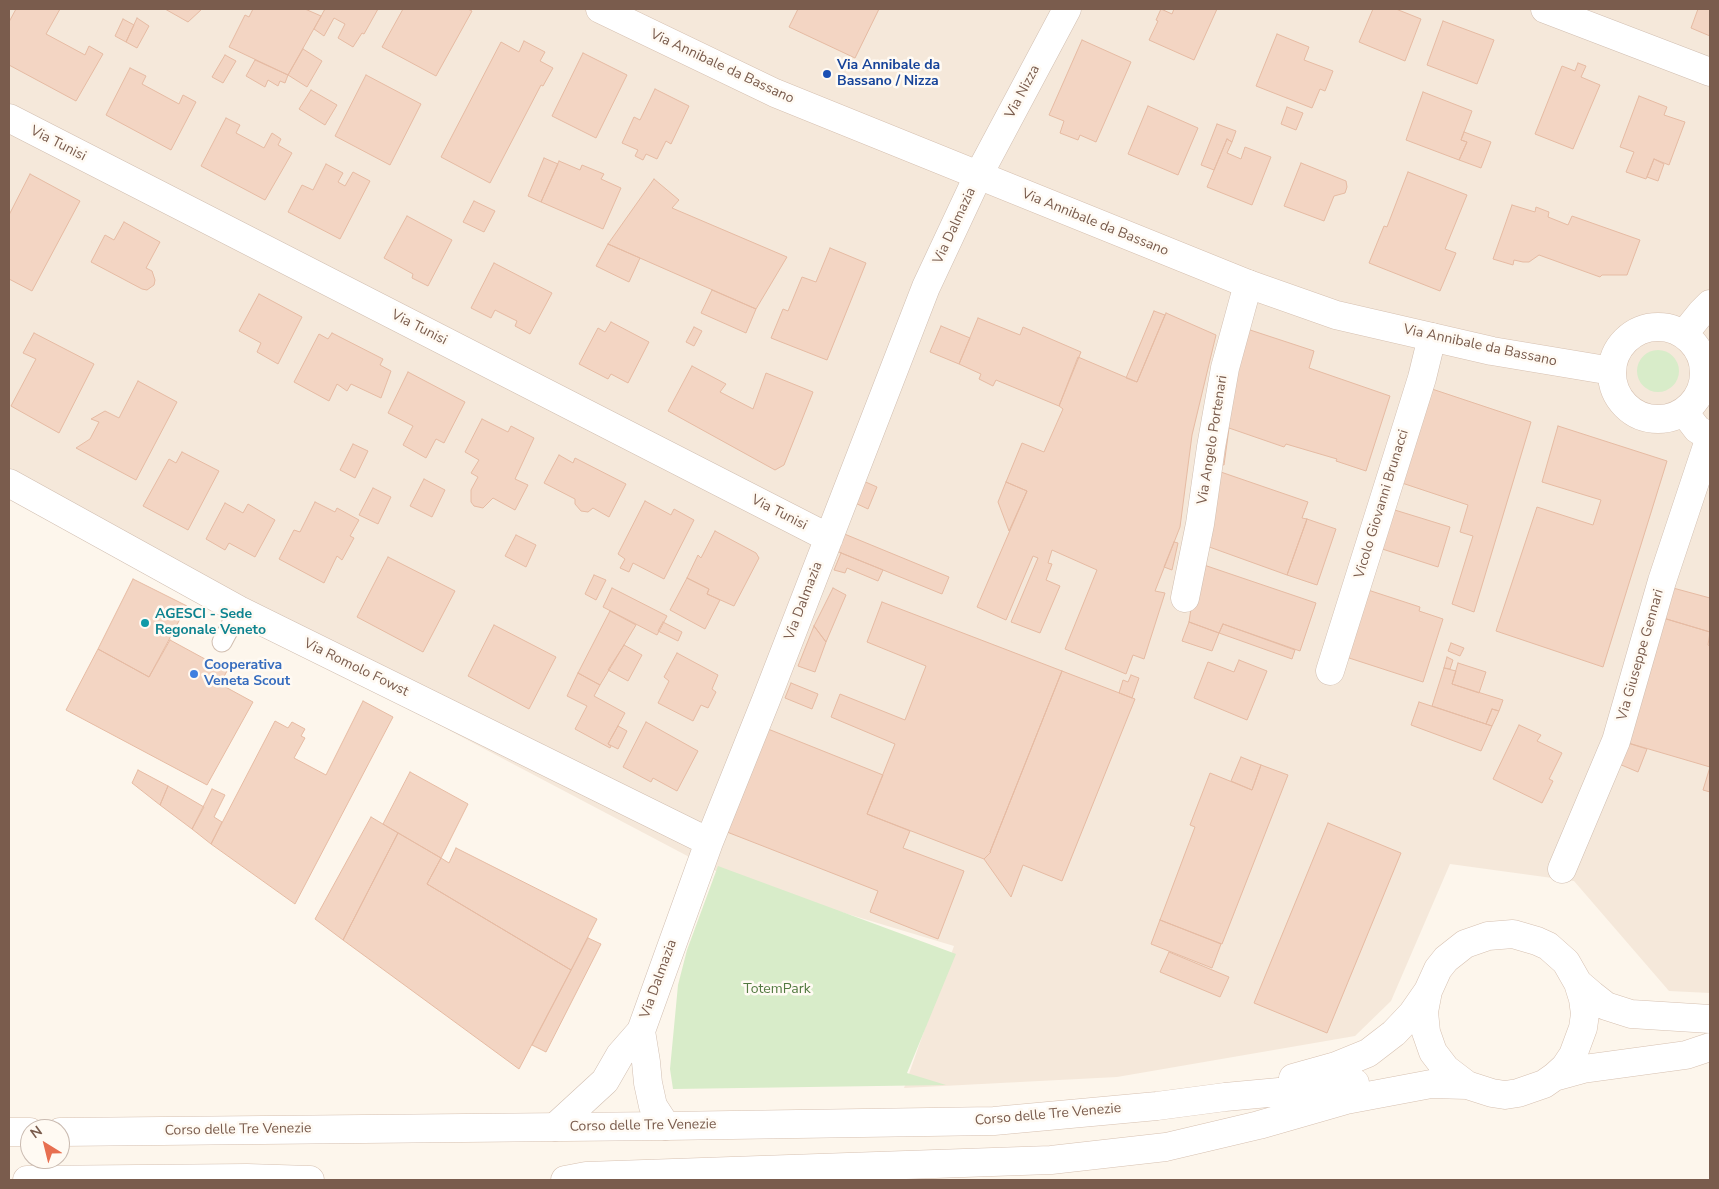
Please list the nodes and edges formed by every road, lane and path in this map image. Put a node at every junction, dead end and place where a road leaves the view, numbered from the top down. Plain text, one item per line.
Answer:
1 (600, 9) edge
2 (1067, 9) edge
3 (1546, 9) edge
4 (1710, 72) edge
5 (9, 118) edge
6 (978, 176) junction
7 (1248, 284) junction
8 (1710, 304) edge
9 (1684, 334) junction
10 (1432, 337) junction
11 (1612, 371) junction
12 (1684, 412) junction
13 (1710, 437) edge
14 (9, 483) edge
15 (828, 538) junction
16 (1185, 598) dead end
17 (239, 610) junction
18 (222, 642) dead end
19 (1330, 671) dead end
20 (709, 842) junction
21 (1562, 869) dead end
22 (1578, 983) junction
23 (1428, 991) junction
24 (1710, 1019) edge
25 (641, 1031) junction
26 (1710, 1047) edge
27 (1444, 1067) junction
28 (1554, 1077) junction
29 (1467, 1086) junction
30 (1225, 1097) junction
31 (666, 1126) junction
32 (555, 1127) junction
33 (70, 1132) edge
34 (27, 1180) edge
35 (310, 1180) edge
36 (565, 1180) edge

1 - 6 street, Via Annibale da Bassano
2 - 6 street, Via Nizza
3 - 4 street
5 - 15 street, Via Tunisi
6 - 7 street, Via Annibale da Bassano
6 - 15 street, Via Dalmazia
7 - 10 street, Via Annibale da Bassano
7 - 16 street, Via Angelo Portenari
8 - 9 street
9 - 11 street
9 - 12 street
10 - 11 street, Via Annibale da Bassano
10 - 19 street, Vicolo Giovanni Brunacci
11 - 12 street
12 - 13 street
13 - 21 street, Via Giuseppe Gennari
14 - 17 street, Via Romolo Fowst
15 - 20 street, Via Dalmazia
17 - 18 lane
17 - 20 street, Via Romolo Fowst
20 - 25 street, Via Dalmazia
22 - 23 street, Corso delle Tre Venezie
22 - 24 street, Corso delle Tre Venezie
22 - 28 street, Corso delle Tre Venezie
23 - 27 street, Corso delle Tre Venezie
23 - 30 street, Corso delle Tre Venezie
25 - 31 street, Via Dalmazia
25 - 32 street, Via Dalmazia
26 - 28 street, Corso delle Tre Venezie
27 - 29 street, Corso delle Tre Venezie
27 - 30 street, Corso delle Tre Venezie
28 - 29 street, Corso delle Tre Venezie
29 - 36 street
30 - 31 street, Corso delle Tre Venezie
31 - 32 street, Corso delle Tre Venezie
32 - 33 street, Corso delle Tre Venezie
34 - 35 street

